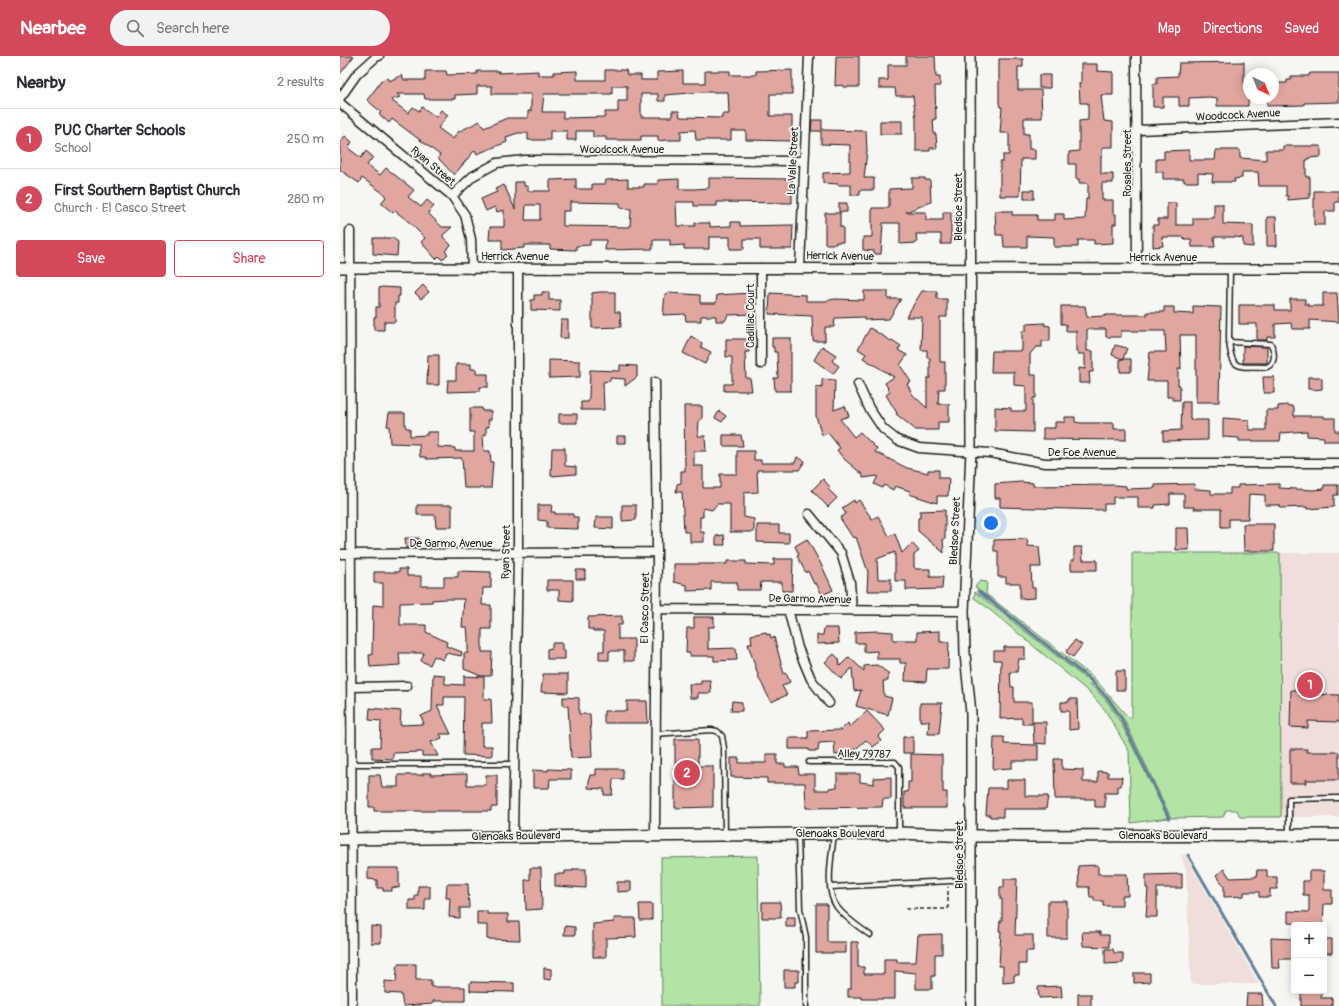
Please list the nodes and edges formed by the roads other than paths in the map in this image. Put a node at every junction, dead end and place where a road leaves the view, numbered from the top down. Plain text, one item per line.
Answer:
1 (379, 56) edge
2 (810, 56) edge
3 (970, 56) edge
4 (1136, 56) edge
5 (340, 98) edge
6 (340, 103) edge
7 (1339, 122) edge
8 (1138, 130) junction
9 (804, 162) junction
10 (452, 196) junction
11 (350, 231) dead end
12 (340, 268) edge
13 (350, 268) junction
14 (518, 268) junction
15 (761, 268) junction
16 (800, 268) junction
17 (472, 269) junction
18 (970, 269) junction
19 (1137, 269) junction
20 (1230, 269) junction
21 (1339, 269) edge
22 (1229, 342) junction
23 (761, 364) dead end
24 (655, 382) dead end
25 (858, 384) dead end
26 (971, 451) junction
27 (1339, 463) edge
28 (809, 514) dead end
29 (658, 552) junction
30 (340, 554) edge
31 (351, 554) junction
32 (518, 554) junction
33 (656, 609) junction
34 (788, 609) junction
35 (852, 610) junction
36 (964, 611) junction
37 (407, 686) dead end
38 (351, 687) junction
39 (829, 703) dead end
40 (656, 734) junction
41 (809, 762) dead end
42 (351, 764) junction
43 (514, 764) junction
44 (1339, 798) edge
45 (899, 833) junction
46 (725, 834) junction
47 (798, 834) junction
48 (834, 834) junction
49 (655, 835) junction
50 (1289, 835) junction
51 (1339, 835) edge
52 (512, 836) junction
53 (971, 836) junction
54 (346, 839) edge
55 (971, 880) junction
56 (830, 887) junction
57 (870, 935) dead end
58 (352, 1006) edge
59 (806, 1006) edge
60 (971, 1006) edge

1 - 5 street
2 - 9 street, La Valle Street
3 - 18 street, Bledsoe Street
4 - 8 street, Rosales Street
6 - 10 street, Ryan Street
7 - 8 street, Woodcock Avenue
8 - 19 street, Rosales Street
9 - 10 street, Woodcock Avenue
9 - 16 street, La Valle Street
10 - 17 street, Ryan Street
11 - 13 street
12 - 13 street, Herrick Avenue
13 - 17 street, Herrick Avenue
13 - 31 street
14 - 15 street, Herrick Avenue
14 - 17 street, Herrick Avenue
14 - 32 street, Ryan Street
15 - 16 street, Herrick Avenue
15 - 23 street, Cadillac Court
16 - 18 street, Herrick Avenue
18 - 19 street, Herrick Avenue
18 - 26 street, Bledsoe Street
19 - 20 street, Herrick Avenue
20 - 21 street, Herrick Avenue
20 - 22 lane
22 - 22 lane
24 - 29 street, El Casco Street
25 - 26 street, De Foe Avenue
26 - 27 street, De Foe Avenue
26 - 36 street, Bledsoe Street
28 - 35 street
29 - 32 street, De Garmo Avenue
29 - 33 street, El Casco Street
30 - 31 street, De Garmo Avenue
31 - 32 street, De Garmo Avenue
31 - 38 street
32 - 43 street, Ryan Street
33 - 34 street, De Garmo Avenue
33 - 40 street, El Casco Street
34 - 35 street, De Garmo Avenue
34 - 39 street
35 - 36 street, De Garmo Avenue
36 - 53 street, Bledsoe Street
37 - 38 street
38 - 42 street
40 - 46 lane
40 - 49 street, El Casco Street
41 - 45 lane, Alley 79787
42 - 43 lane
42 - 54 street
43 - 52 street, Ryan Street
44 - 50 lane
45 - 48 main road, Glenoaks Boulevard
45 - 53 main road, Glenoaks Boulevard
46 - 47 main road, Glenoaks Boulevard
46 - 49 main road, Glenoaks Boulevard
47 - 48 main road, Glenoaks Boulevard
47 - 59 lane
48 - 56 lane
49 - 52 main road, Glenoaks Boulevard
50 - 51 main road, Glenoaks Boulevard
50 - 53 main road, Glenoaks Boulevard
52 - 54 main road, Glenoaks Boulevard
53 - 55 street, Bledsoe Street
54 - 58 street
55 - 56 lane
55 - 60 street, Bledsoe Street
56 - 57 lane

